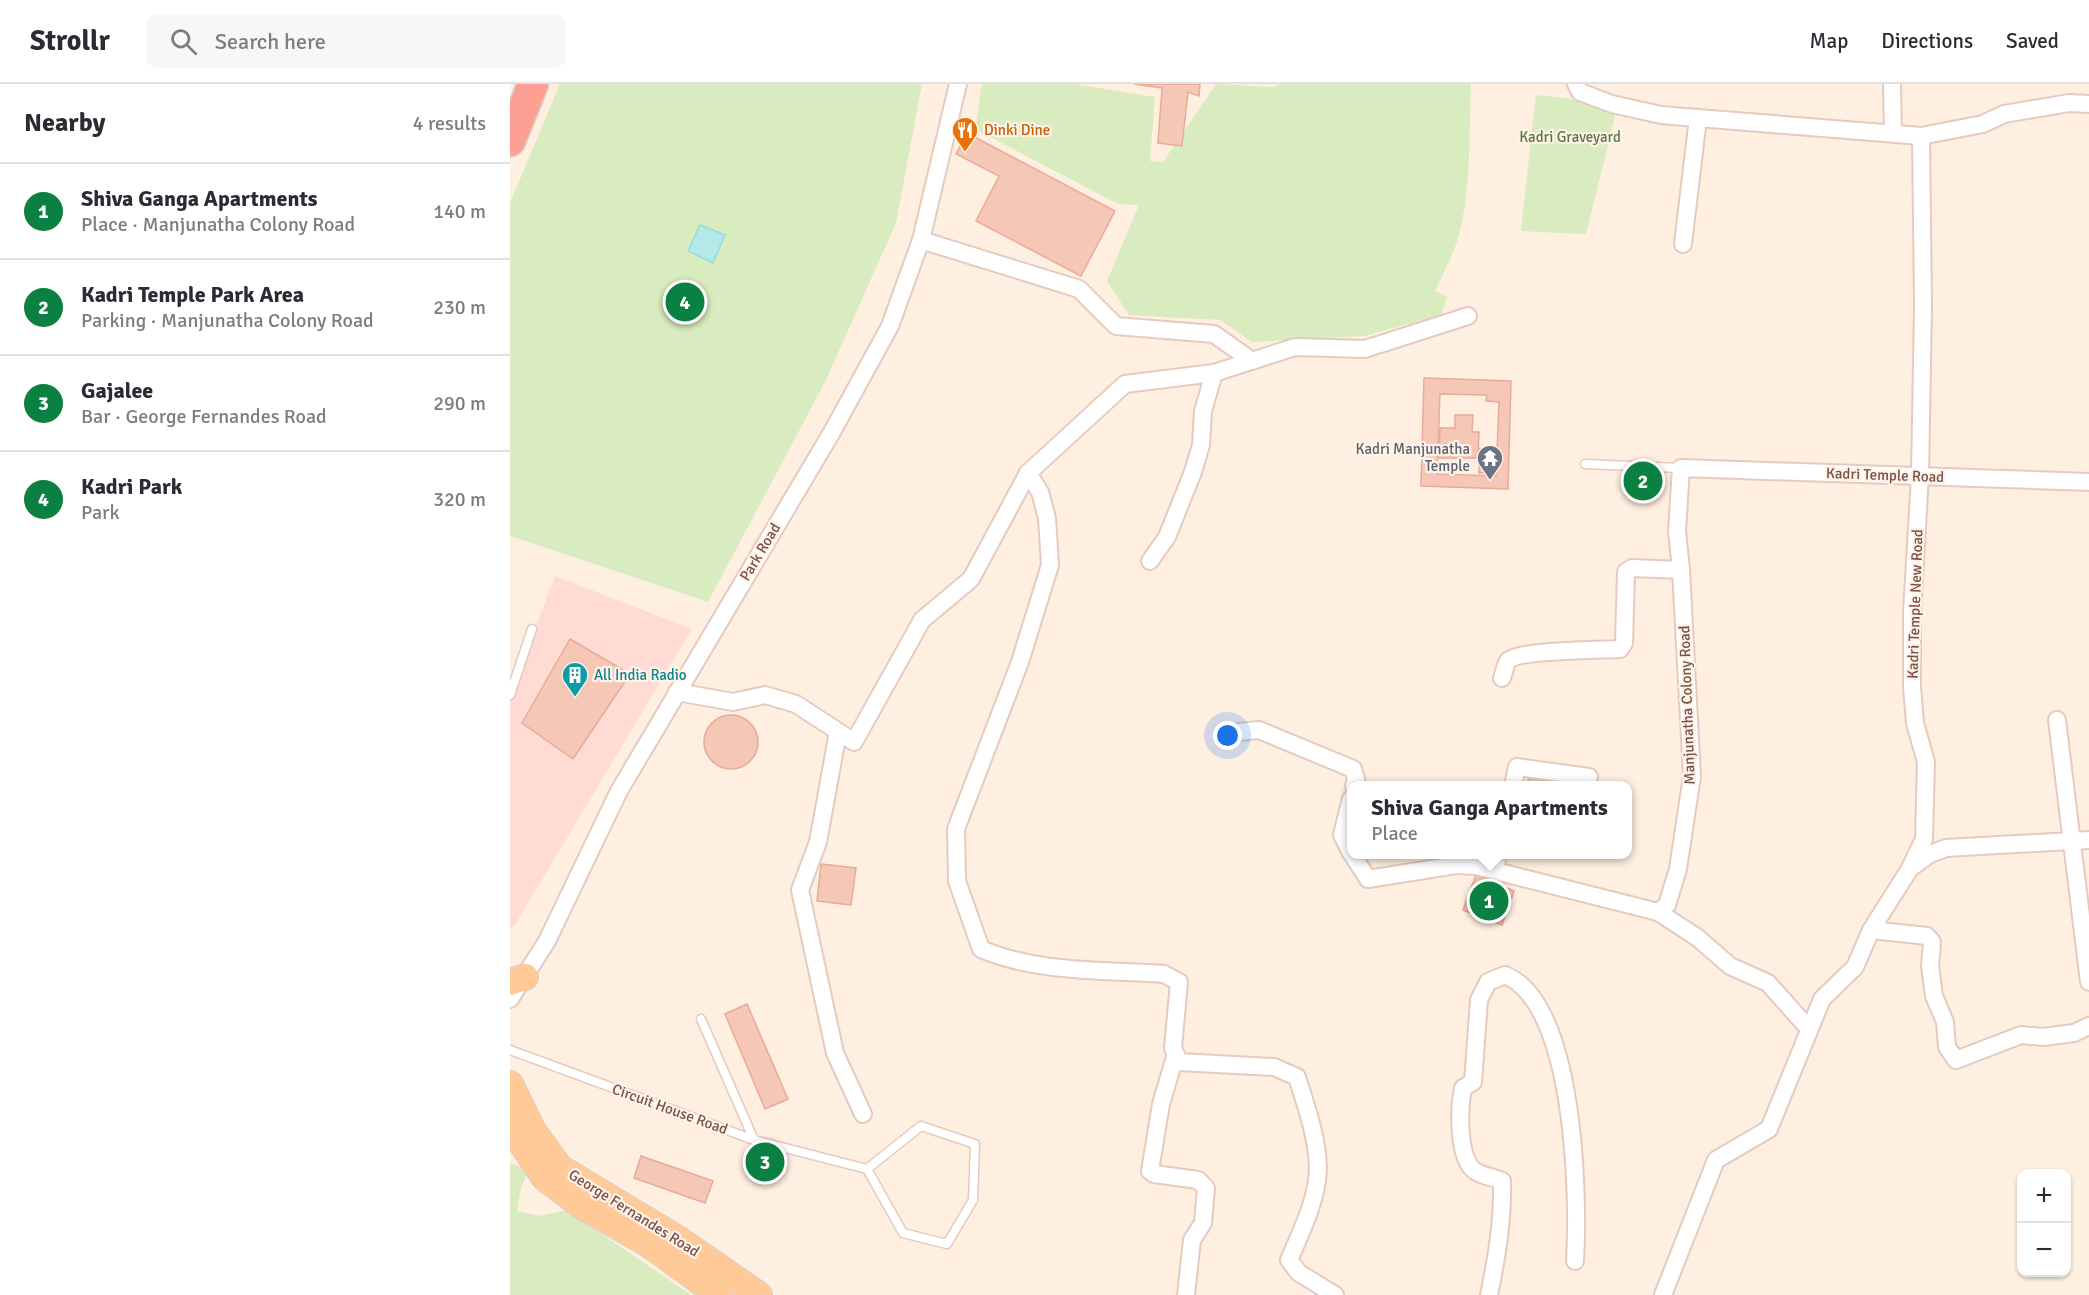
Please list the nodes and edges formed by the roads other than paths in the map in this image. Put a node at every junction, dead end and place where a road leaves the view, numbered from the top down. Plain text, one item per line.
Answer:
1 (533, 84) edge
2 (958, 84) edge
3 (1576, 84) edge
4 (1892, 84) edge
5 (2089, 104) edge
6 (1698, 118) junction
7 (1893, 134) junction
8 (1921, 136) junction
9 (510, 141) edge
10 (921, 240) junction
11 (1683, 244) dead end
12 (1468, 316) dead end
13 (1252, 361) junction
14 (1214, 373) junction
15 (1585, 464) dead end
16 (1681, 468) junction
17 (1028, 473) junction
18 (1920, 476) junction
19 (2089, 482) edge
20 (1150, 561) dead end
21 (1681, 570) junction
22 (532, 629) dead end
23 (1502, 678) dead end
24 (677, 692) junction
25 (510, 695) edge
26 (2057, 720) dead end
27 (838, 732) junction
28 (1238, 732) dead end
29 (1589, 777) dead end
30 (1355, 781) edge
31 (1514, 781) edge
32 (1347, 815) edge
33 (2070, 840) junction
34 (2089, 840) edge
35 (1347, 844) edge
36 (1355, 859) edge
37 (1496, 862) edge
38 (1909, 870) junction
39 (1658, 912) junction
40 (1871, 930) junction
41 (517, 979) edge
42 (2089, 982) edge
43 (510, 999) edge
44 (701, 1019) dead end
45 (2089, 1026) edge
46 (1809, 1029) junction
47 (510, 1050) edge
48 (1175, 1057) junction
49 (510, 1084) edge
50 (863, 1114) dead end
51 (510, 1126) edge
52 (754, 1140) junction
53 (867, 1169) junction
54 (1575, 1261) dead end
55 (719, 1295) edge
56 (759, 1295) edge
57 (1186, 1295) edge
58 (1335, 1295) edge
59 (1489, 1295) edge
60 (1663, 1295) edge

1 - 9 highway
2 - 10 street, Park Road
3 - 6 street
4 - 7 street
5 - 8 street
6 - 7 street
6 - 11 street
7 - 8 street
8 - 18 street, Kadri Temple New Road
10 - 13 street
10 - 24 street, Park Road
12 - 13 street
13 - 14 street
14 - 17 street
14 - 20 street
15 - 16 lane
16 - 18 street, Kadri Temple Road
16 - 21 street, Manjunatha Colony Road
17 - 27 street
17 - 48 street
18 - 19 street, Kadri Temple Road
18 - 38 street, Kadri Temple New Road
21 - 23 street
21 - 39 street, Manjunatha Colony Road
22 - 25 lane
24 - 27 street
24 - 41 street, Park Road
26 - 33 street
27 - 50 street
28 - 30 street
29 - 31 street
32 - 35 street
33 - 34 street
33 - 38 street
33 - 42 street
36 - 37 street
37 - 39 street
38 - 40 street, Kadri Temple New Road
39 - 46 street
40 - 45 street
40 - 46 street, Kadri Temple New Road
41 - 43 street, Park Road
44 - 52 lane
46 - 60 street, Kadri Temple New Road
47 - 52 lane, Circuit House Road
48 - 57 street
48 - 58 street
49 - 56 main road, George Fernandes Road
51 - 55 main road, George Fernandes Road
52 - 53 lane, Circuit House Road
53 - 53 lane
54 - 59 street

